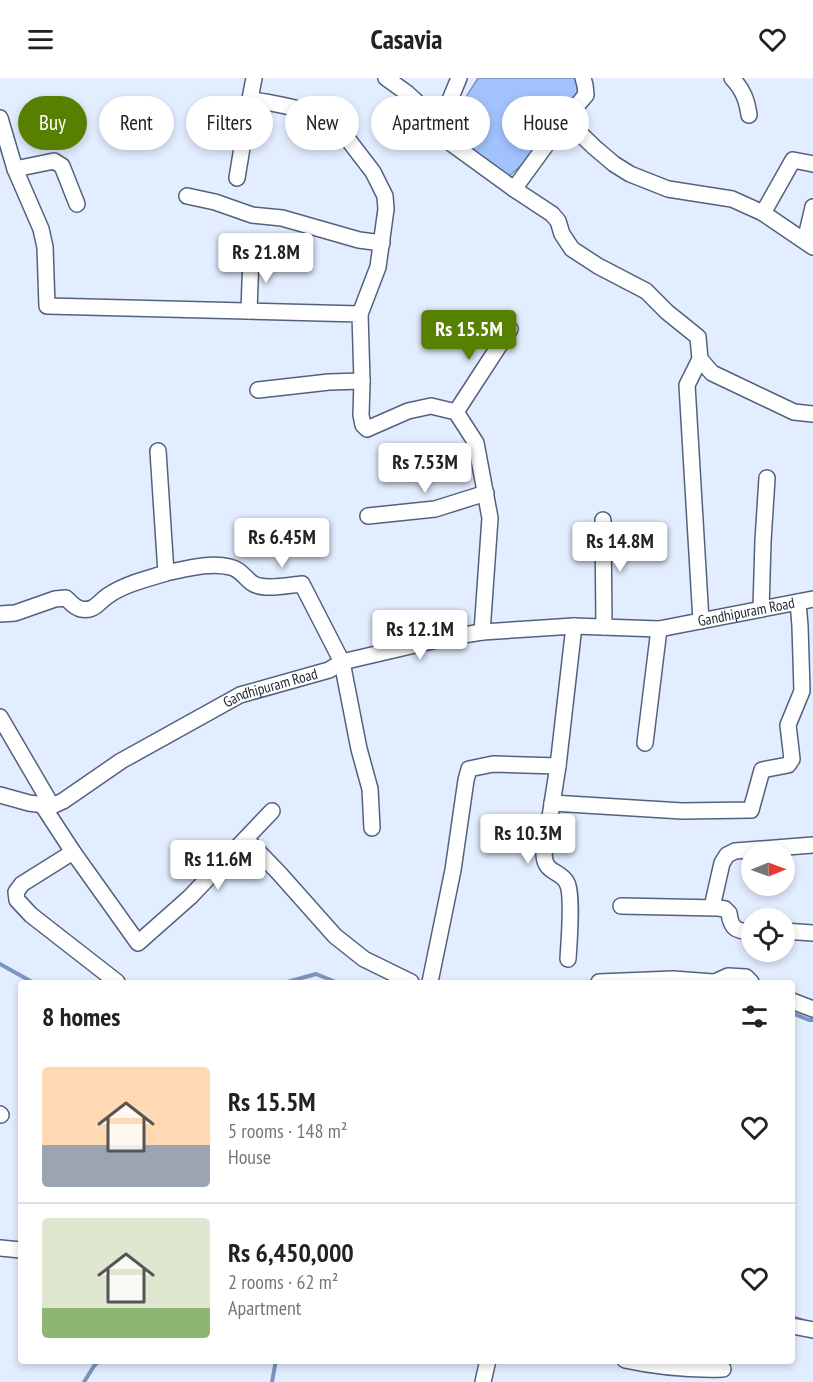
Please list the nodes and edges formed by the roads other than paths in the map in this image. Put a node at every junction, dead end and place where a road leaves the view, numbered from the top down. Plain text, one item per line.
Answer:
1 (254, 78) edge
2 (386, 78) edge
3 (459, 78) edge
4 (582, 78) edge
5 (732, 78) edge
6 (251, 96) edge
7 (410, 96) edge
8 (584, 96) edge
9 (273, 104) edge
10 (749, 115) dead end
11 (0, 118) edge
12 (589, 142) edge
13 (242, 150) edge
14 (542, 150) edge
15 (813, 164) edge
16 (15, 169) junction
17 (237, 178) dead end
18 (514, 189) junction
19 (187, 195) dead end
20 (77, 204) dead end
21 (813, 207) edge
22 (763, 213) junction
23 (382, 243) junction
24 (809, 244) edge
25 (251, 255) dead end
26 (249, 311) junction
27 (360, 314) junction
28 (510, 329) dead end
29 (700, 358) junction
30 (362, 381) junction
31 (258, 390) dead end
32 (456, 412) junction
33 (813, 414) edge
34 (158, 451) dead end
35 (767, 478) dead end
36 (486, 493) junction
37 (368, 516) dead end
38 (603, 520) dead end
39 (166, 573) junction
40 (805, 600) edge
41 (761, 609) junction
42 (0, 614) edge
43 (701, 621) junction
44 (574, 626) junction
45 (604, 627) junction
46 (659, 629) junction
47 (482, 632) junction
48 (342, 662) junction
49 (0, 717) edge
50 (645, 743) dead end
51 (558, 766) junction
52 (0, 795) edge
53 (552, 803) junction
54 (47, 806) junction
55 (272, 811) dead end
56 (372, 828) dead end
57 (246, 839) junction
58 (813, 845) edge
59 (73, 852) junction
60 (621, 906) dead end
61 (712, 908) junction
62 (741, 931) edge
63 (795, 932) edge
64 (813, 933) edge
65 (568, 959) dead end
66 (114, 980) edge
67 (407, 980) edge
68 (430, 980) edge
69 (648, 980) edge
70 (687, 980) edge
71 (719, 980) edge
72 (749, 980) edge
73 (795, 1002) edge
74 (813, 1009) edge
75 (0, 1248) edge
76 (18, 1250) edge
77 (795, 1327) edge
78 (813, 1330) edge
79 (487, 1364) edge
80 (643, 1364) edge
81 (723, 1371) edge
82 (483, 1382) edge

1 - 6 street
2 - 7 street
3 - 18 street
4 - 8 street
5 - 10 street
9 - 23 street
11 - 16 street
12 - 22 street
13 - 17 street
14 - 18 street
15 - 22 street
16 - 20 street
16 - 26 street
18 - 29 street
19 - 23 street
21 - 24 street
22 - 24 street
23 - 27 street
25 - 26 street
26 - 27 street
27 - 30 street
28 - 32 street
29 - 33 street
29 - 43 street
30 - 31 street
30 - 32 street
32 - 36 street
34 - 39 street
35 - 41 street
36 - 37 street
36 - 47 street
38 - 45 street
39 - 42 street
39 - 48 street
40 - 41 street, Gandhipuram Road
40 - 53 street
41 - 43 street, Gandhipuram Road
43 - 46 street, Gandhipuram Road
44 - 45 street, Gandhipuram Road
44 - 47 street, Gandhipuram Road
44 - 51 street
45 - 46 street, Gandhipuram Road
46 - 50 street
47 - 48 street, Gandhipuram Road
48 - 54 street, Gandhipuram Road
48 - 56 street
49 - 54 street
51 - 53 street
51 - 68 street
52 - 54 street
53 - 65 street
54 - 59 street
55 - 57 street
57 - 59 street
57 - 67 street
58 - 61 street
59 - 66 street
60 - 61 street
61 - 62 street
63 - 64 street
69 - 70 street
71 - 72 street
73 - 74 street
75 - 76 street
77 - 78 street
79 - 82 street
80 - 81 street

